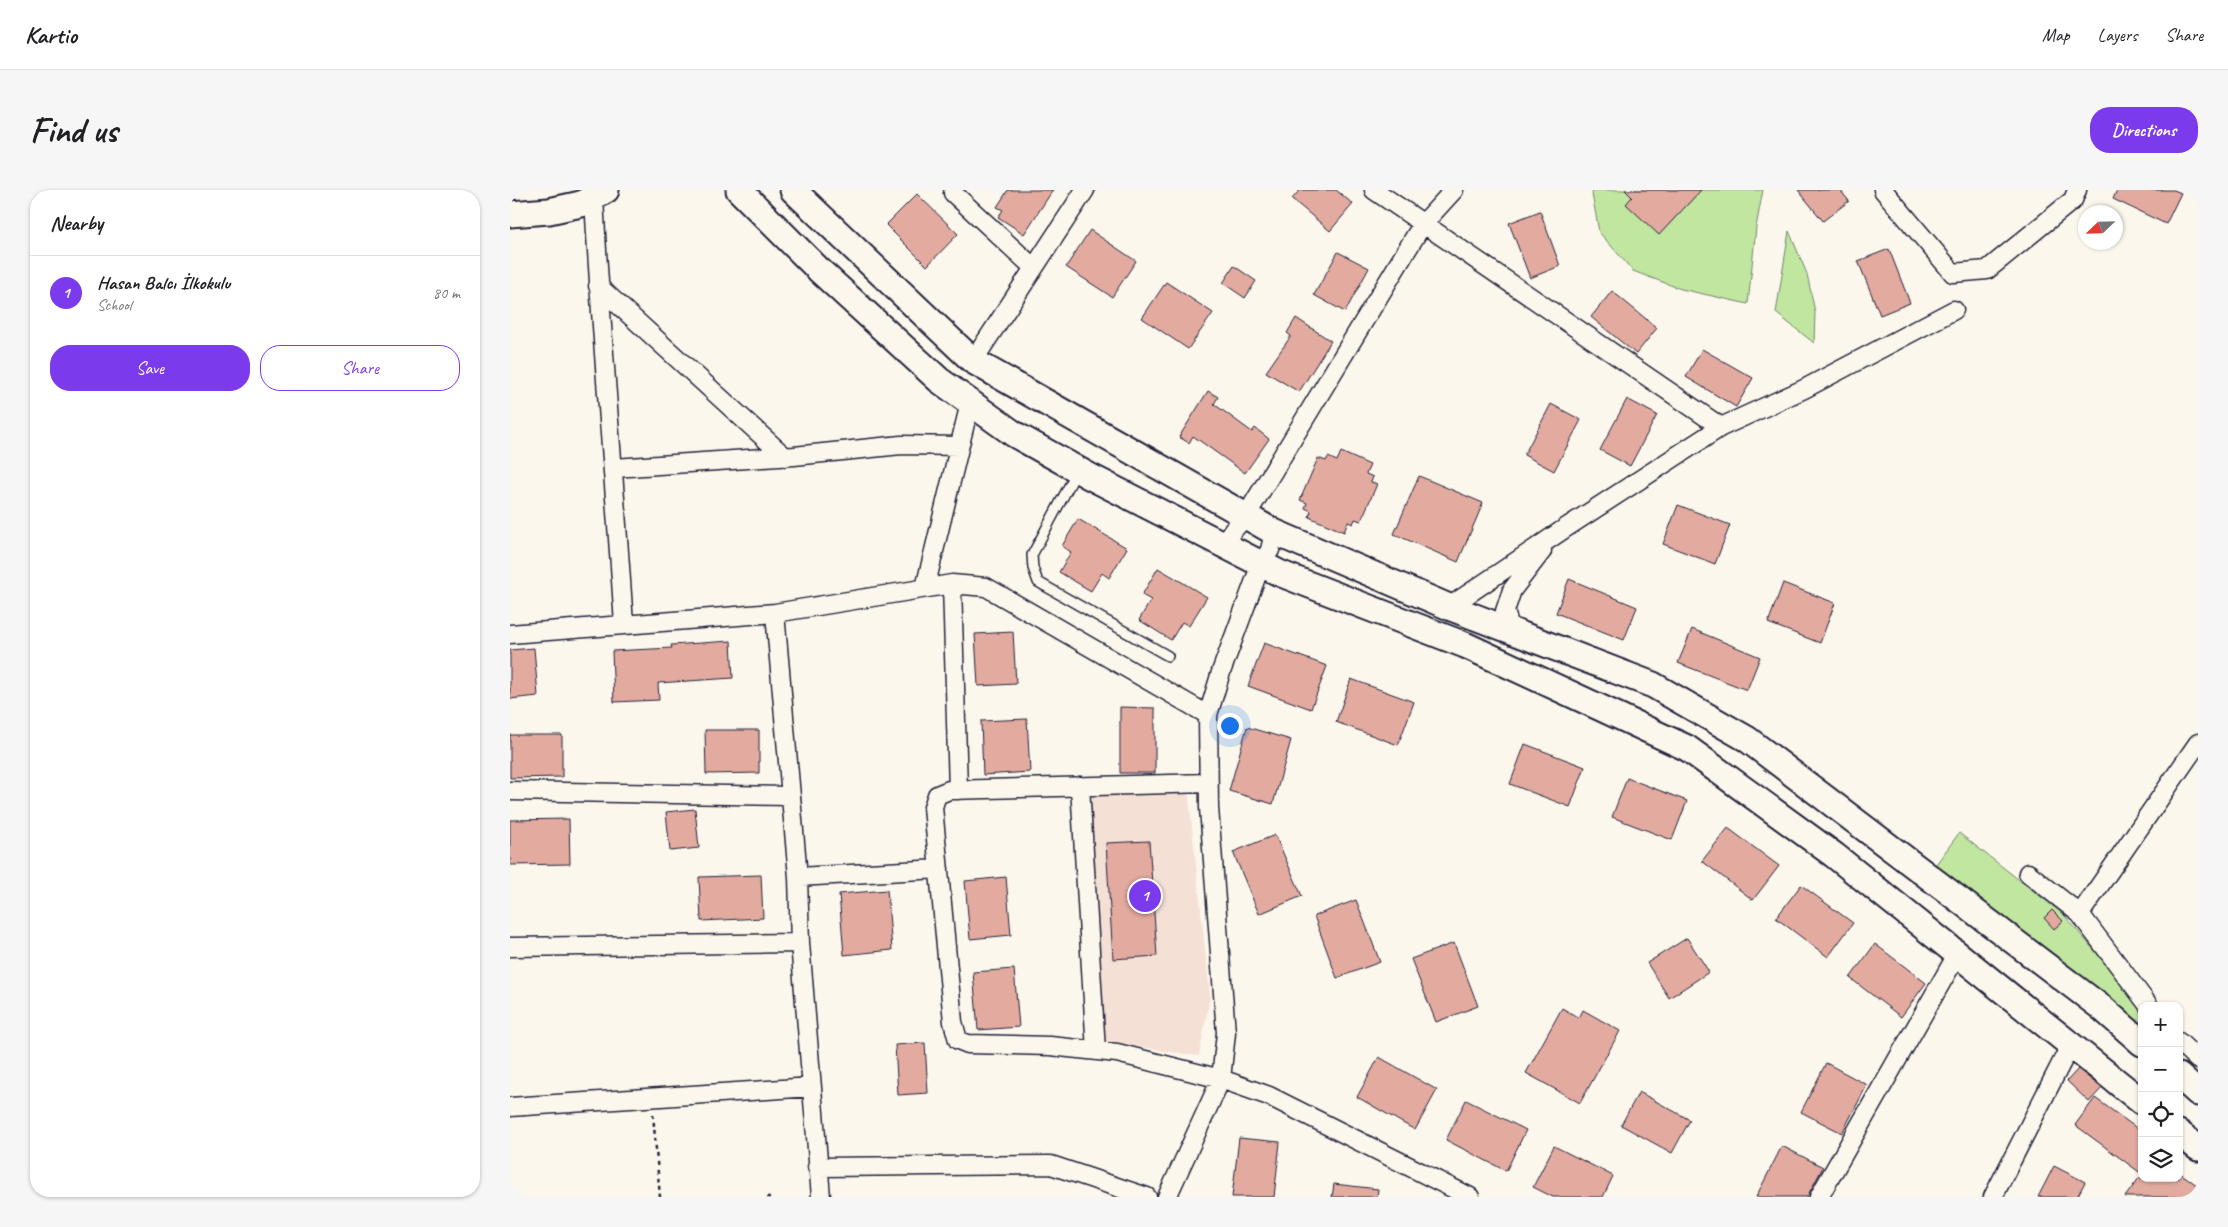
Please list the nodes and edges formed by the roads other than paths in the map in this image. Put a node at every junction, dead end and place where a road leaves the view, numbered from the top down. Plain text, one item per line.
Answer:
1 (739, 190) edge
2 (793, 190) edge
3 (1085, 190) edge
4 (1374, 190) edge
5 (1454, 190) edge
6 (1883, 190) edge
7 (2078, 190) edge
8 (600, 193) edge
9 (953, 193) dead end
10 (510, 214) edge
11 (1422, 224) junction
12 (1034, 268) junction
13 (598, 286) junction
14 (1954, 310) dead end
15 (973, 361) junction
16 (970, 403) junction
17 (1721, 427) junction
18 (959, 446) junction
19 (785, 457) junction
20 (614, 468) junction
21 (1078, 470) junction
22 (1246, 516) junction
23 (1567, 527) junction
24 (1274, 532) junction
25 (1226, 546) junction
26 (1261, 564) junction
27 (952, 584) junction
28 (925, 588) junction
29 (1450, 607) junction
30 (775, 613) junction
31 (624, 625) junction
32 (1511, 631) junction
33 (510, 634) edge
34 (1168, 656) dead end
35 (1208, 716) junction
36 (2198, 743) edge
37 (1209, 783) junction
38 (1080, 786) junction
39 (958, 790) junction
40 (510, 791) edge
41 (790, 796) junction
42 (939, 869) junction
43 (2028, 873) dead end
44 (798, 877) junction
45 (2080, 914) junction
46 (800, 943) junction
47 (510, 948) edge
48 (1958, 953) junction
49 (2146, 1002) edge
50 (2138, 1040) edge
51 (2072, 1044) junction
52 (2183, 1046) edge
53 (1096, 1051) junction
54 (2198, 1060) edge
55 (1222, 1079) junction
56 (811, 1087) junction
57 (2138, 1099) edge
58 (510, 1107) edge
59 (2183, 1136) edge
60 (2198, 1148) edge
61 (817, 1166) junction
62 (821, 1197) edge
63 (1147, 1197) edge
64 (1167, 1197) edge
65 (1470, 1197) edge
66 (1820, 1197) edge
67 (1993, 1197) edge

1 - 16 main road
2 - 15 main road
3 - 12 street
4 - 11 street
5 - 11 street
6 - 7 street
8 - 10 main road
8 - 13 street
9 - 12 street
11 - 17 street
11 - 22 street
12 - 15 street
13 - 19 street
13 - 20 street
14 - 17 street
15 - 22 main road
16 - 18 street
16 - 21 main road
17 - 23 street
18 - 19 street
18 - 28 street
19 - 20 street
20 - 31 street
21 - 25 main road
21 - 34 lane
22 - 24 main road
22 - 25 street
23 - 29 street
23 - 32 street
24 - 26 street
24 - 29 main road
25 - 26 main road
26 - 35 street
26 - 48 main road
27 - 28 street
27 - 35 street
27 - 39 street
28 - 30 street
29 - 32 main road
30 - 31 street
30 - 41 street
31 - 33 street
32 - 50 main road
35 - 37 street
36 - 45 street
37 - 38 street
37 - 55 street
38 - 39 street
38 - 53 street
39 - 42 street
40 - 41 street
41 - 44 street
42 - 44 street
42 - 53 street
43 - 45 street
44 - 46 street
45 - 49 street
46 - 47 street
46 - 56 street
48 - 51 main road
48 - 66 street
51 - 57 main road
51 - 67 street
52 - 54 street
53 - 55 street
55 - 64 street
55 - 65 street
56 - 58 street
56 - 61 street
59 - 60 main road
61 - 62 street
61 - 63 street

